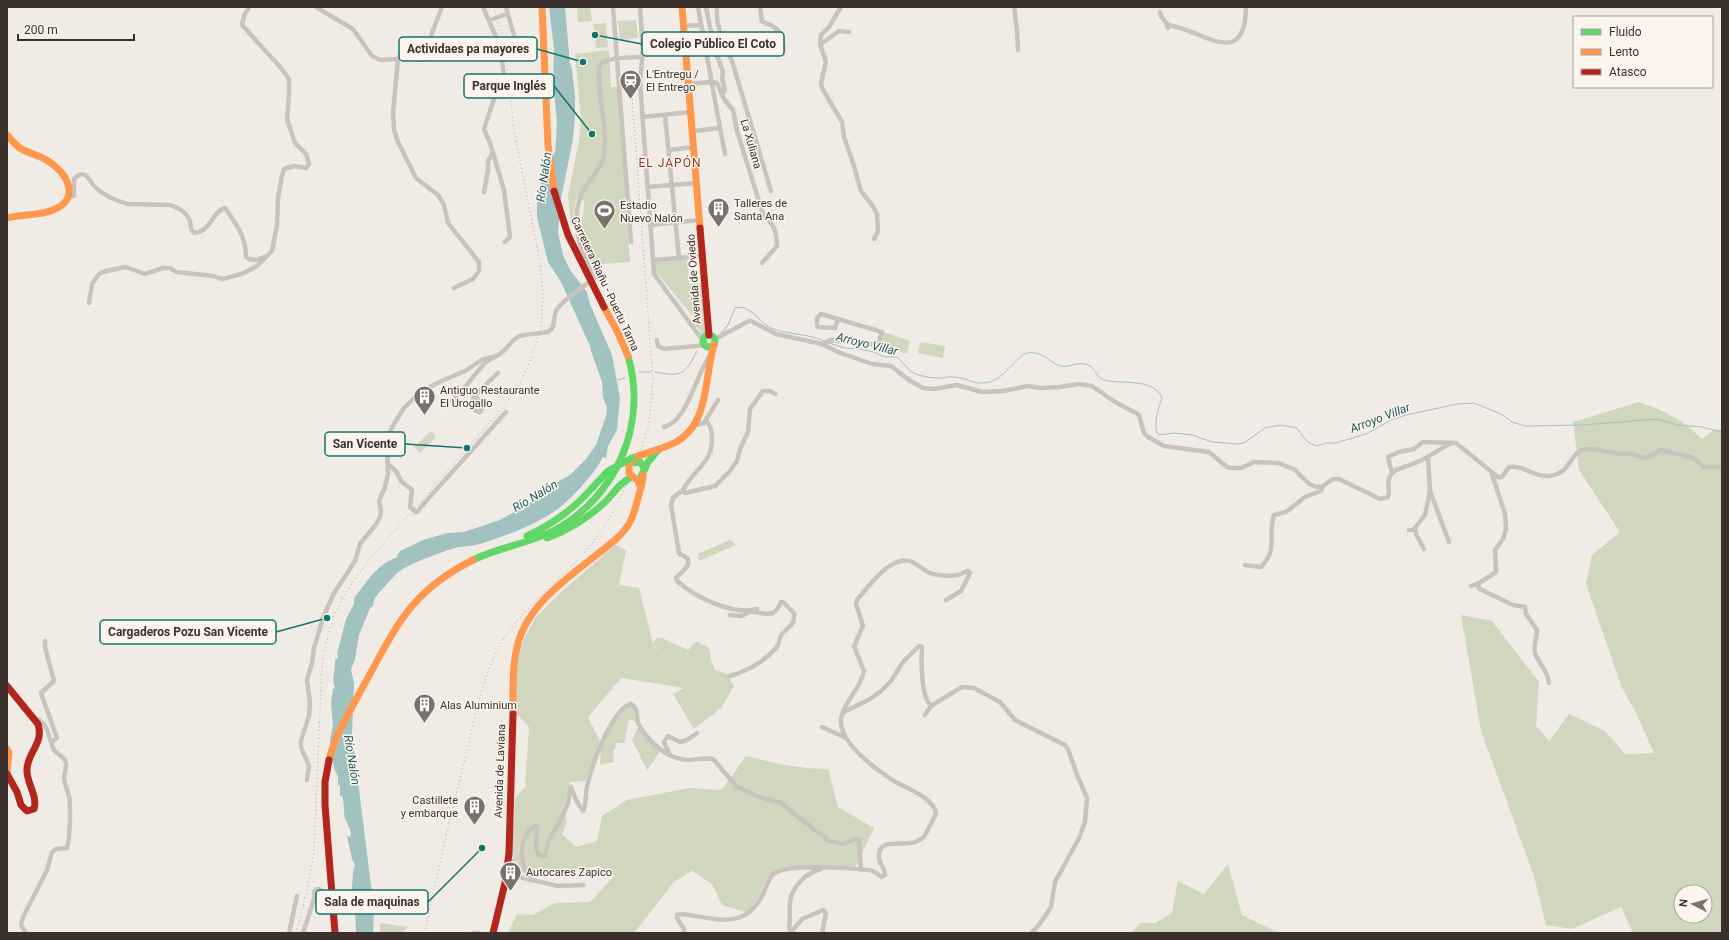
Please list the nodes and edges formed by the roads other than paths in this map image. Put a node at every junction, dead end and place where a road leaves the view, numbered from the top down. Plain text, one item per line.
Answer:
1 (249, 7) edge
2 (316, 7) edge
3 (442, 7) edge
4 (483, 7) edge
5 (506, 7) edge
6 (542, 7) edge
7 (613, 7) edge
8 (640, 7) edge
9 (682, 7) edge
10 (698, 7) edge
11 (706, 7) edge
12 (717, 7) edge
13 (760, 7) edge
14 (841, 7) edge
15 (1014, 7) edge
16 (1246, 7) edge
17 (1160, 12) dead end
18 (505, 14) junction
19 (491, 19) junction
20 (701, 25) junction
21 (683, 26) junction
22 (849, 32) dead end
23 (820, 44) junction
24 (1018, 50) dead end
25 (519, 53) dead end
26 (783, 54) dead end
27 (643, 55) junction
28 (398, 59) junction
29 (617, 59) junction
30 (712, 82) junction
31 (688, 84) junction
32 (722, 95) junction
33 (691, 112) junction
34 (665, 115) junction
35 (642, 117) junction
36 (720, 128) junction
37 (693, 131) junction
38 (7, 135) edge
39 (694, 147) junction
40 (669, 150) junction
41 (493, 153) junction
42 (725, 154) dead end
43 (697, 183) junction
44 (672, 185) junction
45 (647, 187) junction
46 (771, 191) dead end
47 (484, 192) dead end
48 (69, 198) junction
49 (7, 218) edge
50 (700, 220) junction
51 (675, 222) junction
52 (650, 225) junction
53 (874, 239) dead end
54 (506, 242) dead end
55 (631, 242) dead end
56 (268, 256) junction
57 (703, 256) junction
58 (678, 258) junction
59 (652, 260) junction
60 (762, 263) dead end
61 (454, 288) dead end
62 (89, 304) dead end
63 (838, 319) junction
64 (657, 340) dead end
65 (707, 340) junction
66 (823, 343) junction
67 (494, 357) junction
68 (709, 359) junction
69 (498, 374) dead end
70 (465, 388) junction
71 (775, 394) dead end
72 (718, 400) dead end
73 (452, 401) dead end
74 (506, 412) dead end
75 (704, 423) junction
76 (696, 425) junction
77 (664, 427) dead end
78 (1452, 443) junction
79 (661, 448) junction
80 (1428, 456) junction
81 (634, 461) junction
82 (388, 464) junction
83 (1722, 467) edge
84 (644, 472) junction
85 (1492, 472) junction
86 (1392, 473) junction
87 (634, 478) junction
88 (1323, 486) junction
89 (641, 490) junction
90 (683, 490) junction
91 (1430, 491) junction
92 (1416, 528) junction
93 (1408, 530) dead end
94 (1449, 542) dead end
95 (506, 548) junction
96 (1424, 549) dead end
97 (489, 553) junction
98 (1246, 565) dead end
99 (1479, 583) junction
100 (1471, 586) dead end
101 (946, 600) dead end
102 (757, 609) dead end
103 (752, 611) junction
104 (730, 615) dead end
105 (45, 641) dead end
106 (730, 676) dead end
107 (1549, 682) dead end
108 (7, 686) edge
109 (931, 706) junction
110 (844, 712) junction
111 (925, 715) dead end
112 (32, 717) junction
113 (822, 727) dead end
114 (697, 733) dead end
115 (847, 738) junction
116 (52, 742) junction
117 (7, 750) edge
118 (668, 753) junction
119 (7, 773) edge
120 (307, 780) dead end
121 (828, 868) junction
122 (862, 870) junction
123 (506, 874) junction
124 (531, 880) junction
125 (583, 885) dead end
126 (296, 896) dead end
127 (327, 912) dead end
128 (26, 933) edge
129 (289, 933) edge
130 (303, 933) edge
131 (335, 933) edge
132 (473, 933) edge
133 (479, 933) edge
134 (493, 933) edge
135 (684, 933) edge
136 (822, 933) edge
137 (1031, 933) edge

1 - 56 street
2 - 28 street
3 - 28 street
4 - 19 street
5 - 18 street
6 - 95 street, Carretera Riañu - Puertu Tarna, bridge
7 - 29 street
8 - 27 street
9 - 21 street, Avenida de Oviedo
10 - 20 street
11 - 32 street
12 - 46 street, La Xuliana
13 - 26 street
14 - 23 street
15 - 24 street
16 - 17 street
18 - 19 street, bridge
18 - 25 street
19 - 41 street
20 - 21 street
20 - 30 street
21 - 31 street, Avenida de Oviedo
22 - 23 street
23 - 53 street
27 - 29 street
27 - 35 street
28 - 61 street
29 - 55 street
29 - 67 street, bridge
30 - 31 street
30 - 32 street, La Xuliana
30 - 36 street
31 - 33 street, Avenida de Oviedo
32 - 60 street, La Xuliana
33 - 34 street
33 - 37 street, Avenida de Oviedo
34 - 35 street
34 - 40 street
35 - 45 street
36 - 37 street
36 - 42 street
37 - 39 street, Avenida de Oviedo
38 - 48 street
39 - 40 street
39 - 43 street, Avenida de Oviedo
40 - 44 street
41 - 47 street
41 - 54 street
43 - 44 street
43 - 50 street, Avenida de Oviedo
44 - 45 street
44 - 51 street
45 - 52 street
48 - 49 street
48 - 56 street
50 - 51 street
50 - 57 street, Avenida de Oviedo
51 - 52 street
51 - 58 street
52 - 59 street
56 - 62 street
57 - 58 street
57 - 65 street, Avenida de Oviedo
58 - 59 street
59 - 65 street
63 - 63 street
63 - 66 street
64 - 65 street
65 - 66 street
65 - 68 street
66 - 88 street
67 - 70 street
67 - 82 street
68 - 76 street
68 - 77 street
69 - 70 street
70 - 73 street
71 - 90 street
72 - 75 street
74 - 82 street
75 - 76 street
75 - 90 street
76 - 79 street
78 - 80 street
78 - 85 street
78 - 86 street
79 - 81 street
79 - 84 street
80 - 86 street
80 - 91 street
81 - 84 street
81 - 87 street
81 - 97 street, bridge
82 - 120 street
83 - 85 street
84 - 87 street
84 - 89 street, Avenida de Laviana
85 - 99 street
86 - 88 street
87 - 89 street
87 - 95 street
88 - 98 street
89 - 123 street, Avenida de Laviana
90 - 103 street
91 - 92 street
91 - 94 street
92 - 93 street
92 - 96 street
95 - 97 street, Carretera Riañu - Puertu Tarna
97 - 131 street, Carretera Riañu - Puertu Tarna
99 - 100 street
99 - 107 street
101 - 110 street
102 - 103 street
103 - 104 street
103 - 106 street
105 - 116 street
108 - 112 street
109 - 110 street
109 - 111 street
109 - 137 street
110 - 115 street
112 - 116 street
112 - 119 street
113 - 115 street
114 - 118 street
115 - 122 street
116 - 128 street
117 - 119 street
118 - 122 street
118 - 124 street
121 - 122 street
121 - 135 street
121 - 136 street
123 - 124 street
123 - 134 street, Avenida de Laviana
124 - 125 street
126 - 129 street
127 - 130 street
132 - 133 street

